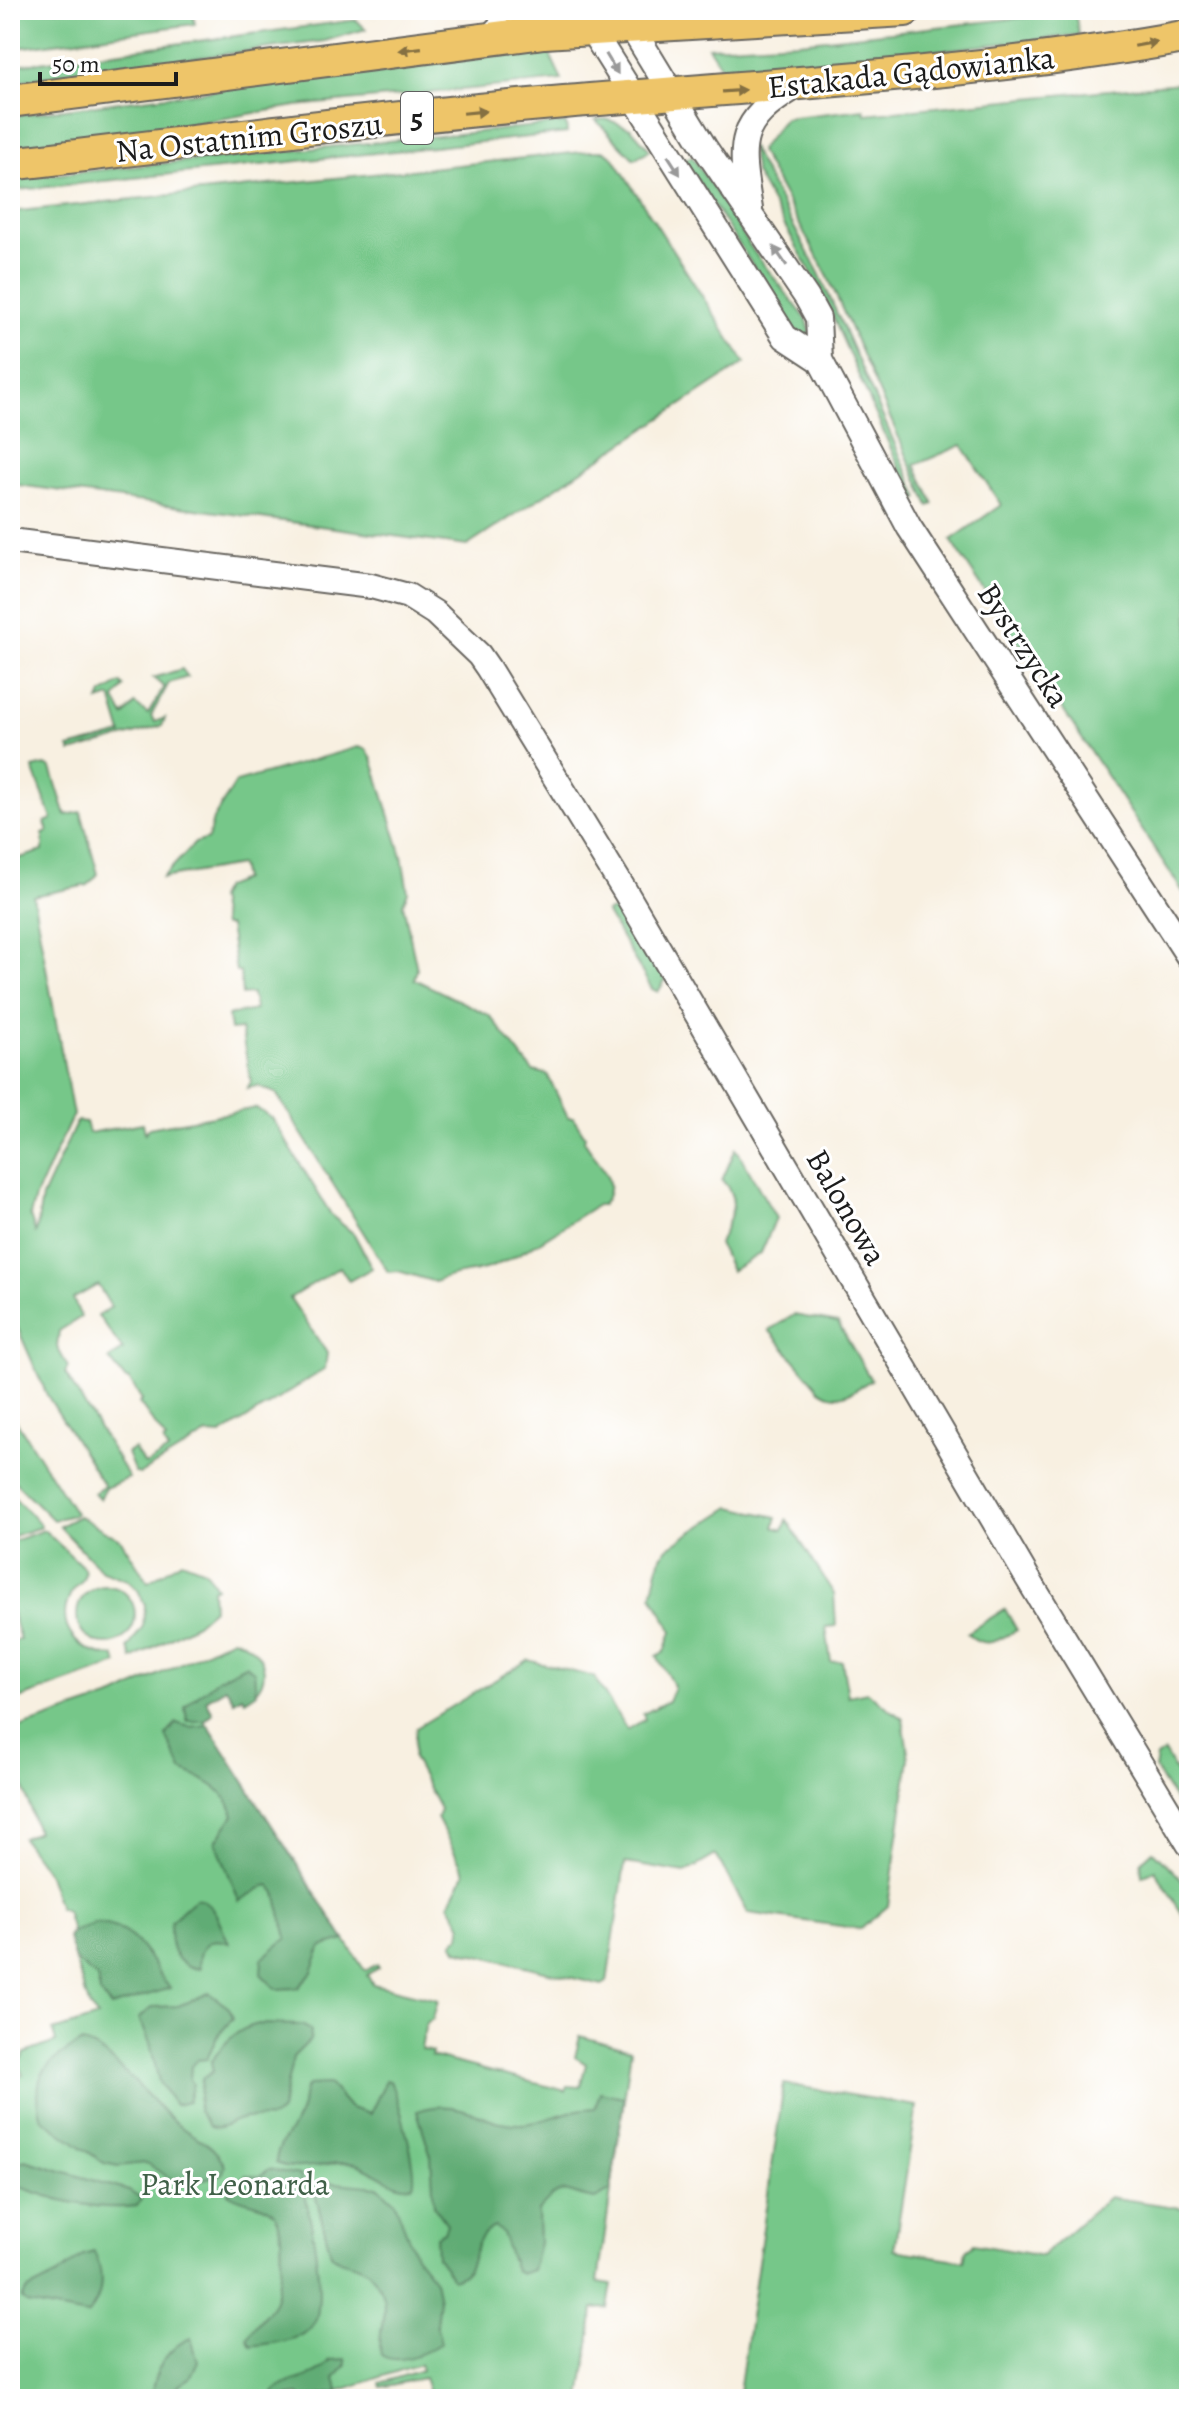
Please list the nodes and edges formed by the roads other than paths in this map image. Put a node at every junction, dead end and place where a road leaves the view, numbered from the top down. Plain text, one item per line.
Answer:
1 (516, 10) edge
2 (905, 10) edge
3 (626, 18) edge
4 (585, 20) edge
5 (1189, 36) edge
6 (488, 39) junction
7 (795, 87) junction
8 (674, 96) junction
9 (633, 99) junction
10 (10, 101) edge
11 (10, 164) edge
12 (751, 215) junction
13 (820, 360) junction
14 (10, 541) edge
15 (1189, 957) edge
16 (1189, 1844) edge

1 - 6 street
2 - 3 main road, Estakada Gądowianka / 5
3 - 4 main road, Na Ostatnim Groszu / 5
3 - 8 street, Bystrzycka
4 - 6 main road, Na Ostatnim Groszu / 5
4 -> 9 street, Bystrzycka
7 -> 5 main road, Estakada Gądowianka / 5
6 -> 10 main road, Na Ostatnim Groszu / 5
8 -> 7 main road, Estakada Gądowianka / 5
7 - 12 street
8 - 9 main road, Estakada Gądowianka / 5
8 - 12 street, Bystrzycka
11 -> 9 main road, Na Ostatnim Groszu / 5
9 -> 13 street, Bystrzycka
13 -> 12 street, Bystrzycka
13 - 15 street, Bystrzycka
14 - 16 street, Balonowa

